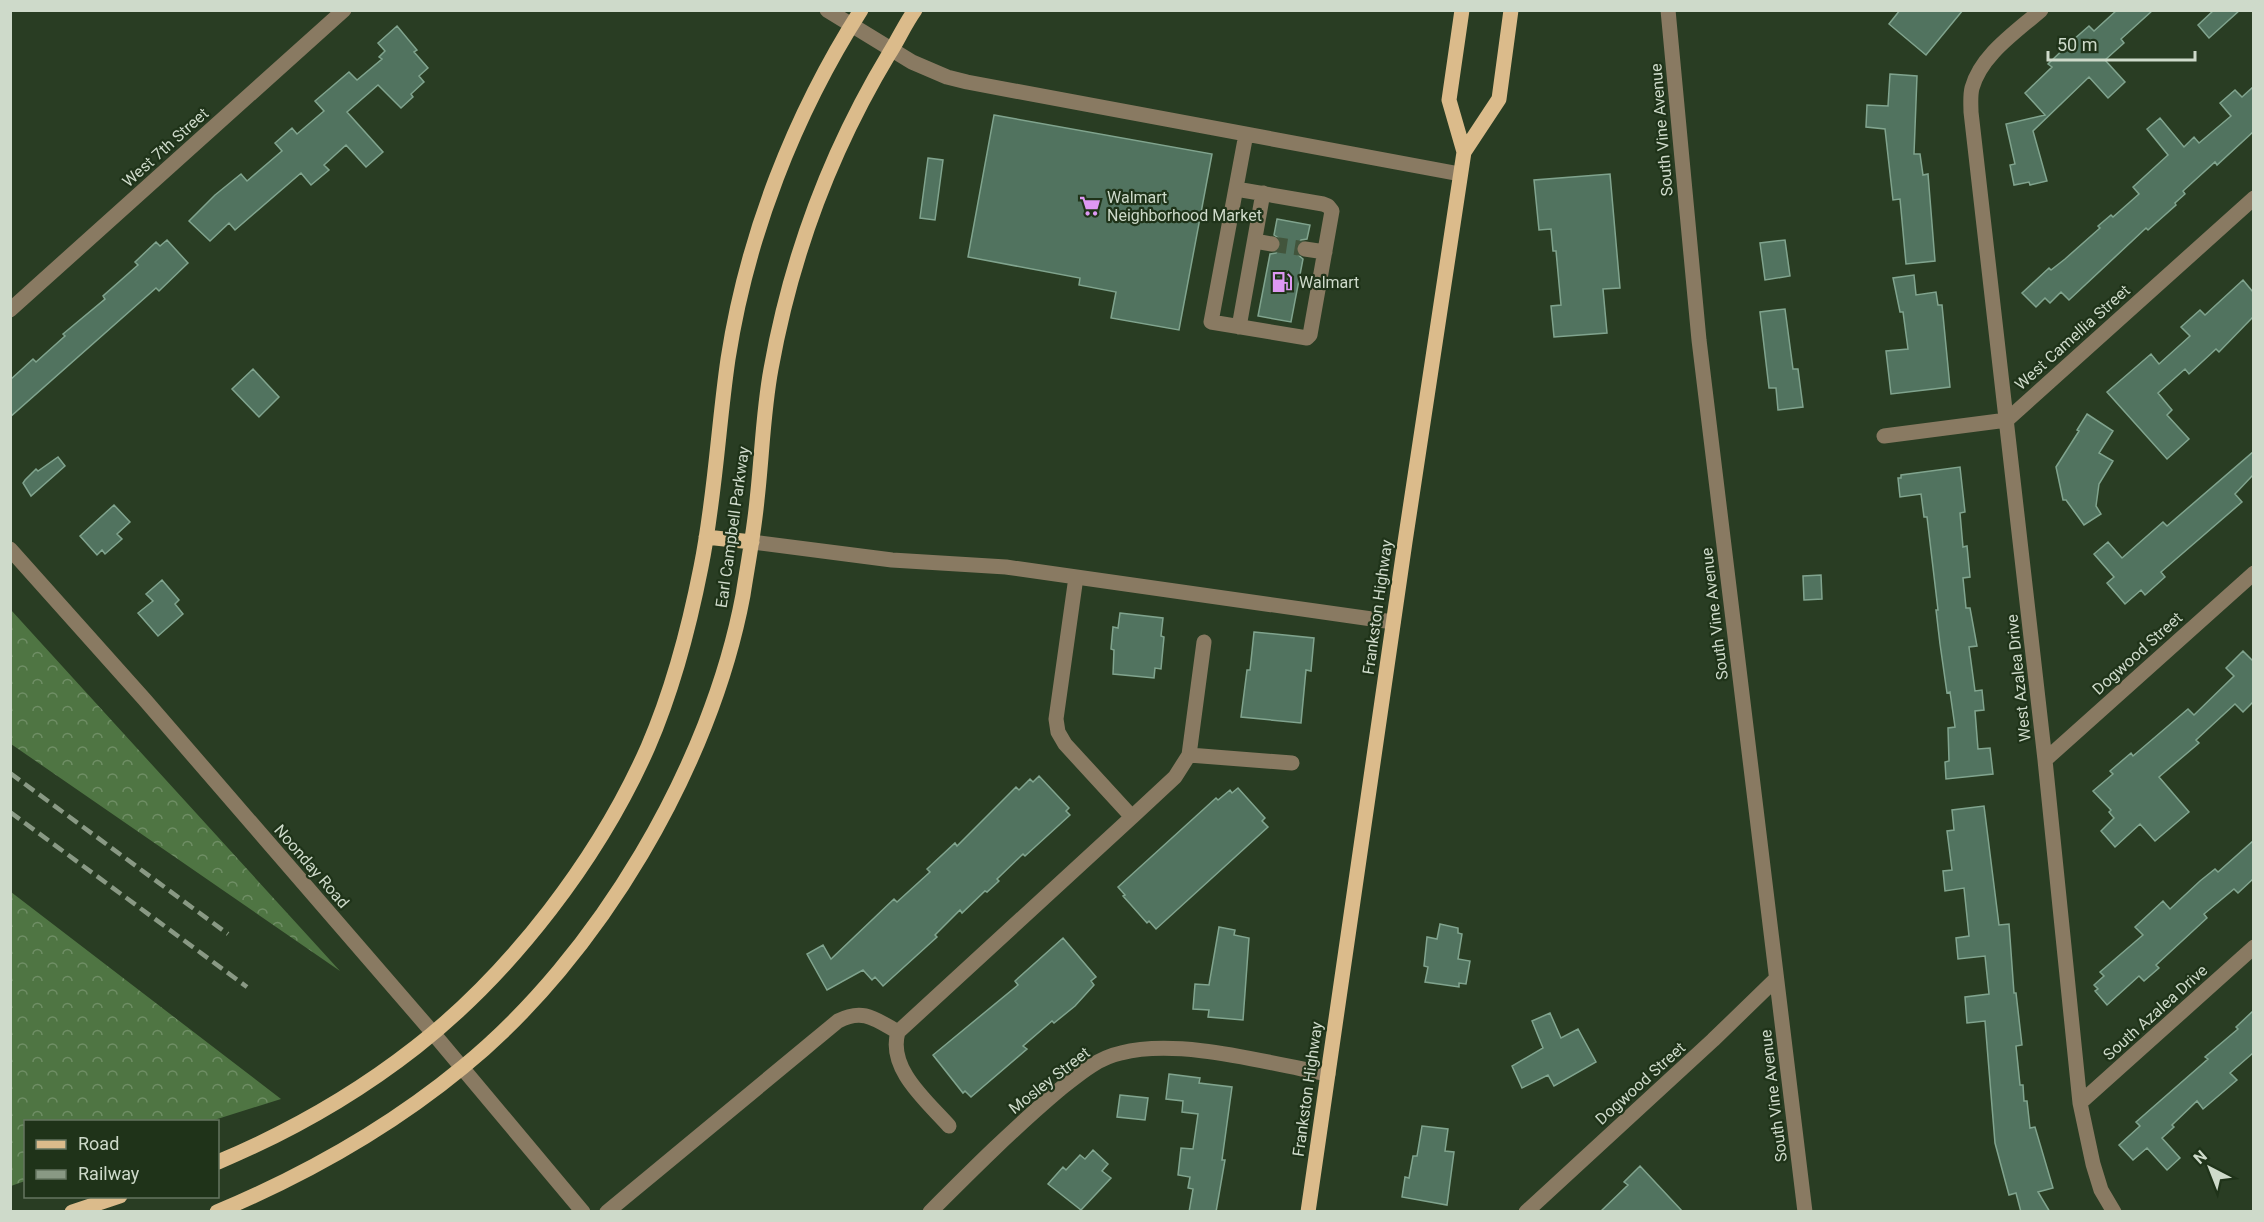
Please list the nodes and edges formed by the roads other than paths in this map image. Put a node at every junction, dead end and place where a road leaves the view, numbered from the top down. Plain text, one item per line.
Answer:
1 (344, 10) edge
2 (827, 10) edge
3 (861, 10) edge
4 (915, 10) edge
5 (1462, 10) edge
6 (1511, 10) edge
7 (1668, 10) edge
8 (2041, 10) edge
9 (851, 26) junction
10 (892, 49) junction
11 (1246, 134) junction
12 (1464, 152) junction
13 (1460, 174) junction
14 (1236, 189) junction
15 (1263, 193) junction
16 (2253, 198) edge
17 (1255, 241) junction
18 (1272, 244) tunnel mouth
19 (1305, 249) tunnel mouth
20 (1326, 252) junction
21 (10, 310) edge
22 (1239, 327) junction
23 (2007, 420) junction
24 (1884, 436) dead end
25 (706, 537) junction
26 (752, 542) junction
27 (10, 549) edge
28 (2253, 573) edge
29 (1076, 577) junction
30 (1393, 622) junction
31 (1204, 642) dead end
32 (1189, 755) junction
33 (2045, 759) junction
34 (1292, 763) dead end
35 (1132, 817) junction
36 (2253, 947) edge
37 (1776, 979) junction
38 (898, 1032) junction
39 (433, 1033) junction
40 (462, 1068) junction
41 (1328, 1074) junction
42 (2080, 1103) junction
43 (950, 1126) dead end
44 (219, 1162) edge
45 (117, 1198) edge
46 (72, 1212) edge
47 (217, 1212) edge
48 (583, 1212) edge
49 (606, 1212) edge
50 (930, 1212) edge
51 (1308, 1212) edge
52 (1526, 1212) edge
53 (1805, 1212) edge
54 (2114, 1212) edge

1 - 21 street, West 7th Street
2 - 9 street
3 - 9 main road, Earl Campbell Parkway
4 - 10 main road, Earl Campbell Parkway
5 - 12 main road, Frankston Highway
6 - 12 main road
7 - 37 street, South Vine Avenue
8 - 23 street, West Azalea Drive
9 - 10 street
9 - 25 main road, Earl Campbell Parkway
10 - 11 street
10 - 26 main road, Earl Campbell Parkway
11 - 13 street
11 - 14 street
12 - 13 main road, Frankston Highway
13 - 30 main road, Frankston Highway
14 - 15 street
14 - 22 street
15 - 17 street
15 - 20 street
16 - 23 street, West Camellia Street
17 - 18 street
17 - 22 street
19 - 20 street
20 - 22 street
23 - 24 street
23 - 33 street, West Azalea Drive
25 - 26 main road
25 - 39 main road, Earl Campbell Parkway
26 - 29 street
26 - 40 main road, Earl Campbell Parkway
27 - 39 street, Noonday Road
28 - 33 street, Dogwood Street
29 - 30 street
29 - 35 street
30 - 41 main road, Frankston Highway
31 - 32 street
32 - 34 street
32 - 35 street
33 - 42 street, West Azalea Drive
35 - 38 street
36 - 42 street, South Azalea Drive
37 - 52 street, Dogwood Street
37 - 53 street, South Vine Avenue
38 - 43 street
38 - 49 street
39 - 40 street, Noonday Road
39 - 44 main road, Earl Campbell Parkway
40 - 47 main road, Earl Campbell Parkway
40 - 48 street, Noonday Road
41 - 50 street, Mosley Street
41 - 51 main road, Frankston Highway
42 - 54 street, West Azalea Drive
45 - 46 main road

